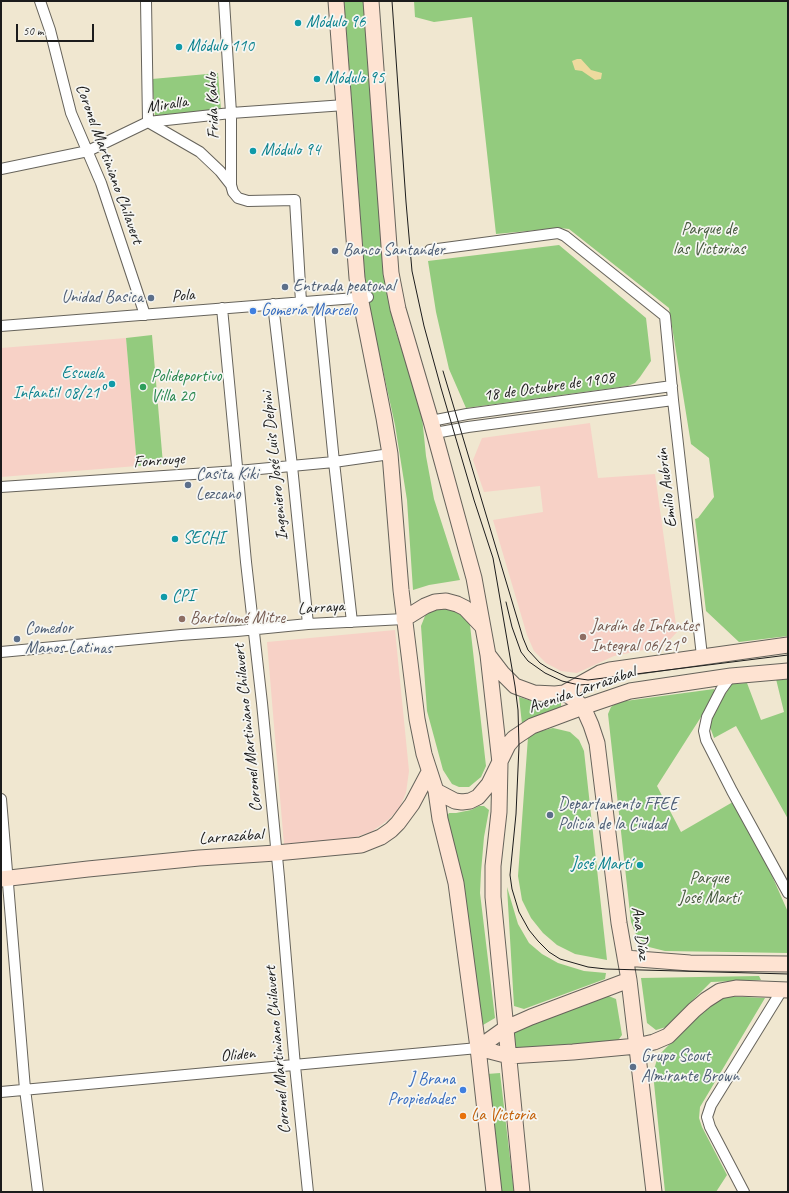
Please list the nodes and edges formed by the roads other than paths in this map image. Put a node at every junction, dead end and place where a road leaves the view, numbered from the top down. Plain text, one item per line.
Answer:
1 (40, 1) edge
2 (146, 1) edge
3 (224, 1) edge
4 (336, 1) edge
5 (371, 1) edge
6 (344, 105) junction
7 (230, 113) junction
8 (148, 122) junction
9 (88, 151) junction
10 (1, 169) edge
11 (231, 185) junction
12 (430, 250) dead end
13 (364, 297) junction
14 (318, 300) junction
15 (301, 302) junction
16 (273, 304) junction
17 (222, 308) junction
18 (145, 315) junction
19 (1, 326) edge
20 (672, 386) junction
21 (673, 400) junction
22 (433, 427) junction
23 (390, 454) junction
24 (334, 462) junction
25 (292, 466) junction
26 (238, 471) junction
27 (1, 487) edge
28 (404, 618) junction
29 (352, 622) junction
30 (308, 624) junction
31 (484, 628) junction
32 (253, 629) junction
33 (785, 645) edge
34 (1, 652) edge
35 (488, 655) junction
36 (702, 656) junction
37 (787, 671) edge
38 (731, 676) junction
39 (564, 693) junction
40 (583, 707) junction
41 (500, 763) junction
42 (429, 772) junction
43 (436, 792) junction
44 (1, 799) edge
45 (276, 853) junction
46 (5, 878) edge
47 (788, 892) edge
48 (625, 958) junction
49 (772, 964) junction
50 (788, 964) edge
51 (629, 980) junction
52 (780, 990) edge
53 (506, 1028) junction
54 (637, 1046) junction
55 (478, 1048) junction
56 (508, 1056) junction
57 (295, 1066) junction
58 (25, 1089) junction
59 (1, 1092) edge
60 (38, 1192) edge
61 (308, 1192) edge
62 (494, 1192) edge
63 (522, 1192) edge
64 (654, 1192) edge
65 (744, 1192) edge

1 - 9 street, Coronel Martiniano Chilavert
2 - 8 street
3 - 7 street, Frida Kahlo
4 - 6 main road
5 - 22 main road
6 - 7 street, Miralla
6 - 13 main road
7 - 8 street, Miralla
7 - 11 street, Frida Kahlo
8 - 9 street, Miralla
8 - 11 street
9 - 10 street, Miralla
9 - 18 street, Coronel Martiniano Chilavert
11 - 15 street
12 - 20 street, Emilio Aubrún
13 - 14 street, Pola
13 - 23 main road
14 - 15 street, Pola
14 - 24 street
15 - 16 street, Pola
16 - 17 street, Pola
16 - 25 street, Ingeniero José Luis Delpini
17 - 18 street, Pola
17 - 26 street, Coronel Martiniano Chilavert
18 - 19 street, Pola
20 - 21 street, Emilio Aubrún
20 - 22 street, 18 de Octubre de 1908
21 - 22 street, 18 de Octubre de 1908
21 - 36 street, Emilio Aubrún
22 - 31 main road
23 - 24 street, Fonrouge
23 - 28 main road
24 - 25 street, Fonrouge
24 - 29 street
25 - 26 street, Fonrouge
25 - 30 street, Ingeniero José Luis Delpini
26 - 27 street, Fonrouge
26 - 32 street, Coronel Martiniano Chilavert
28 - 29 street, Larraya
28 - 31 main road
28 - 42 main road
29 - 30 street, Larraya
30 - 32 street, Larraya
31 - 35 main road
32 - 34 street, Larraya
32 - 45 street, Coronel Martiniano Chilavert
33 - 36 main road, Avenida Larrazábal
33 - 37 main road
35 - 39 main road, Avenida Larrazábal
35 - 41 main road
36 - 39 main road, Avenida Larrazábal
37 - 38 main road, Avenida Larrazábal
38 - 40 main road, Avenida Larrazábal
38 - 47 street
39 - 40 main road, Ana Díaz
40 - 41 main road, Avenida Larrazábal
40 - 48 main road, Ana Díaz
41 - 43 main road, Avenida Larrazábal
41 - 53 main road
42 - 43 main road
42 - 45 main road, Larrazábal
43 - 55 main road
44 - 46 street
45 - 46 main road, Larrazábal
45 - 57 street, Coronel Martiniano Chilavert
46 - 58 street
48 - 49 main road
48 - 51 main road, Ana Díaz
49 - 50 main road
49 - 52 main road
51 - 53 main road
51 - 54 main road, Ana Díaz
52 - 54 main road
52 - 65 street
53 - 55 main road
53 - 56 main road
54 - 56 main road
54 - 64 main road, Ana Díaz
55 - 56 main road
55 - 57 street, Oliden
55 - 62 main road
56 - 63 main road
57 - 58 street, Oliden
57 - 61 street, Coronel Martiniano Chilavert
58 - 59 street, Oliden
58 - 60 street

